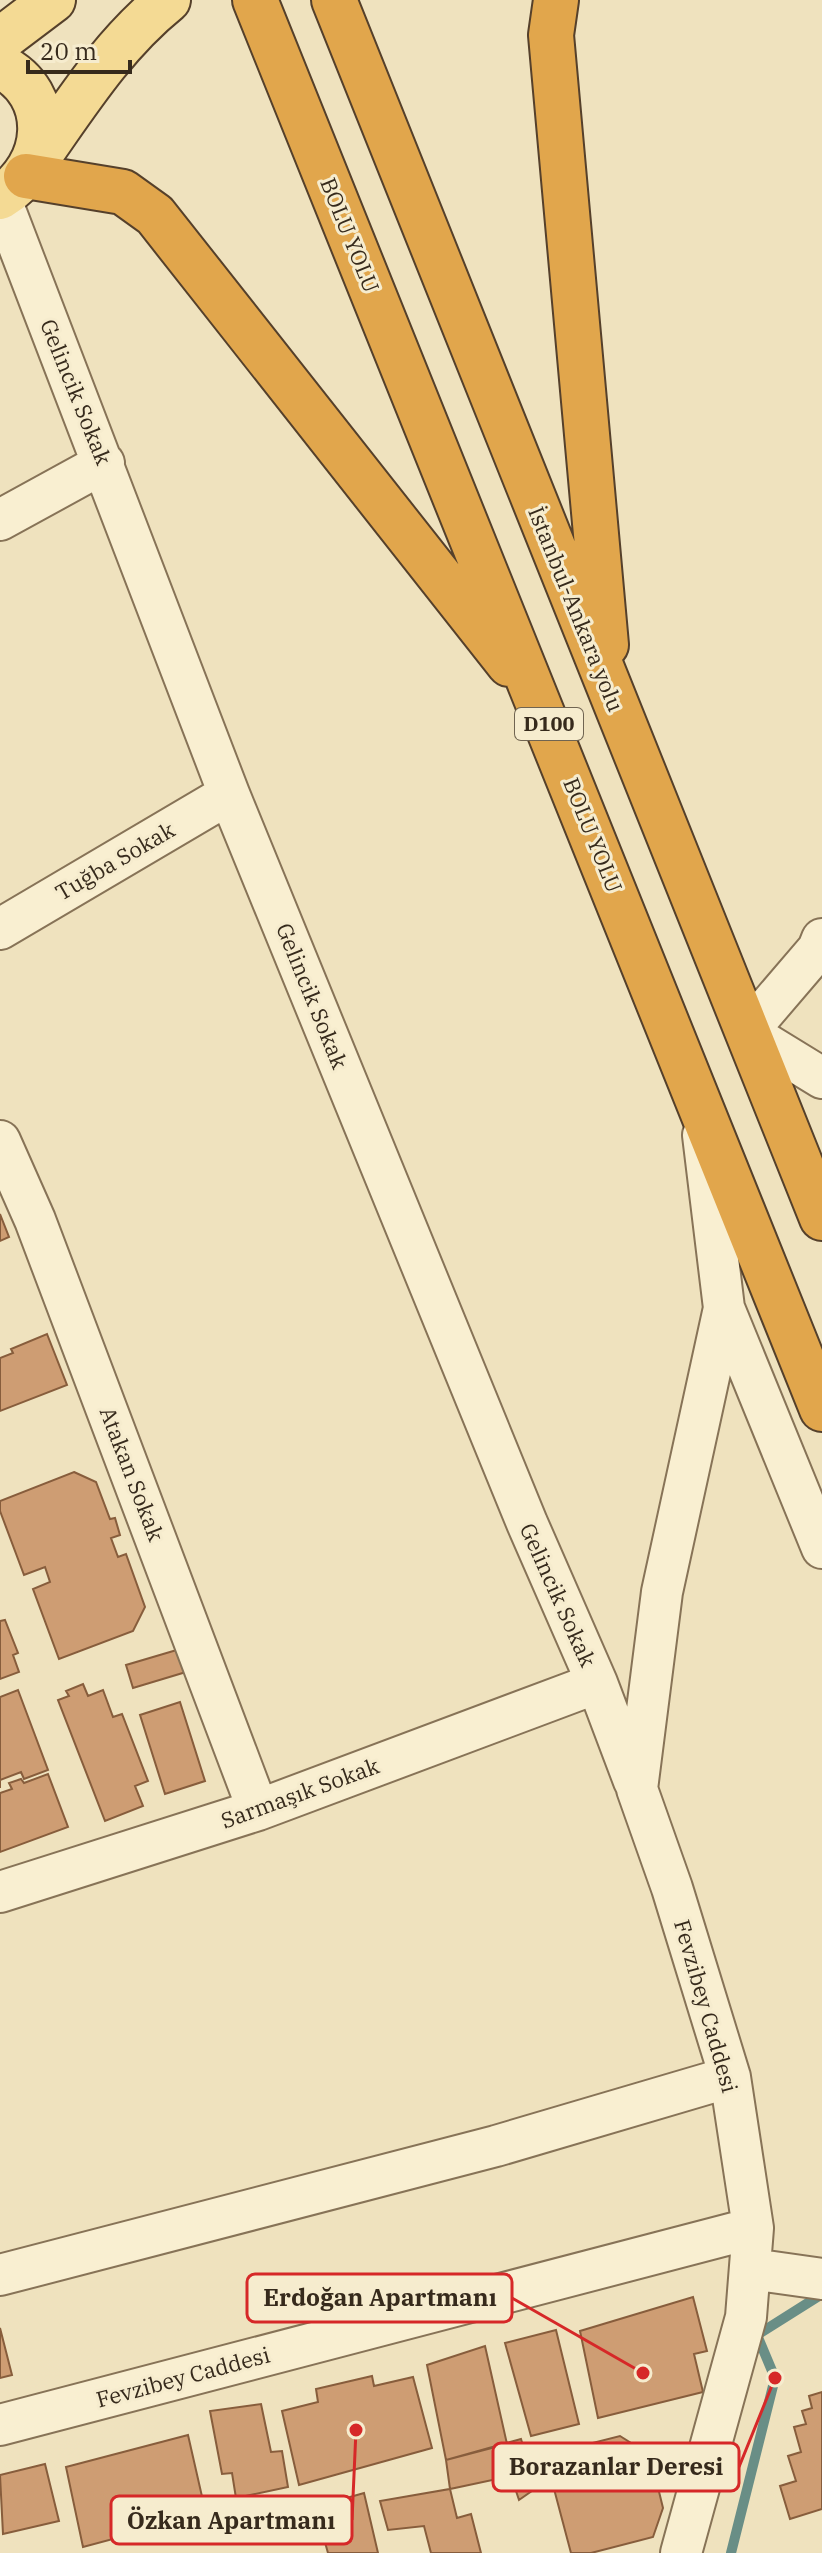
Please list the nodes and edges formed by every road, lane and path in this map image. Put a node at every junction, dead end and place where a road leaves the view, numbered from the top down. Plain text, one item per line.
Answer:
1 (53, 0) edge
2 (168, 0) edge
3 (255, 0) edge
4 (556, 0) edge
5 (336, 6) edge
6 (0, 40) edge
7 (0, 66) edge
8 (15, 184) edge
9 (104, 463) junction
10 (0, 520) edge
11 (610, 696) junction
12 (541, 705) junction
13 (229, 794) junction
14 (0, 929) edge
15 (822, 939) edge
16 (747, 1032) junction
17 (822, 1078) edge
18 (698, 1099) junction
19 (0, 1141) edge
20 (822, 1218) edge
21 (724, 1308) junction
22 (822, 1409) edge
23 (822, 1548) edge
24 (597, 1683) junction
25 (637, 1789) junction
26 (258, 1810) junction
27 (0, 1892) edge
28 (730, 2077) junction
29 (753, 2228) junction
30 (751, 2269) junction
31 (0, 2275) edge
32 (822, 2279) edge
33 (0, 2425) edge
34 (681, 2553) edge

1 - 6 main road
2 - 8 main road
3 - 12 highway, BOLU YOLU / D100
4 - 11 highway
5 - 11 highway, İstanbul-Ankara yolu / D100
7 - 8 main road
8 - 9 street, Gelincik Sokak
8 - 12 highway
9 - 10 street
9 - 13 street, Gelincik Sokak
11 - 16 highway, İstanbul-Ankara yolu / D100
12 - 18 highway, BOLU YOLU / D100
13 - 14 street, Tuğba Sokak
13 - 24 street, Gelincik Sokak
15 - 16 street
16 - 17 street
16 - 20 highway, İstanbul-Ankara yolu / D100
18 - 21 street
18 - 22 highway, BOLU YOLU / D100
19 - 26 street, Atakan Sokak
21 - 23 street
21 - 25 street, Fevzibey Caddesi
24 - 25 street, Gelincik Sokak
24 - 26 street, Sarmaşık Sokak
25 - 28 street, Fevzibey Caddesi
26 - 27 street, Sarmaşık Sokak
28 - 29 street, Fevzibey Caddesi
28 - 31 street
29 - 30 street
29 - 33 street, Fevzibey Caddesi
30 - 32 street
30 - 34 street

